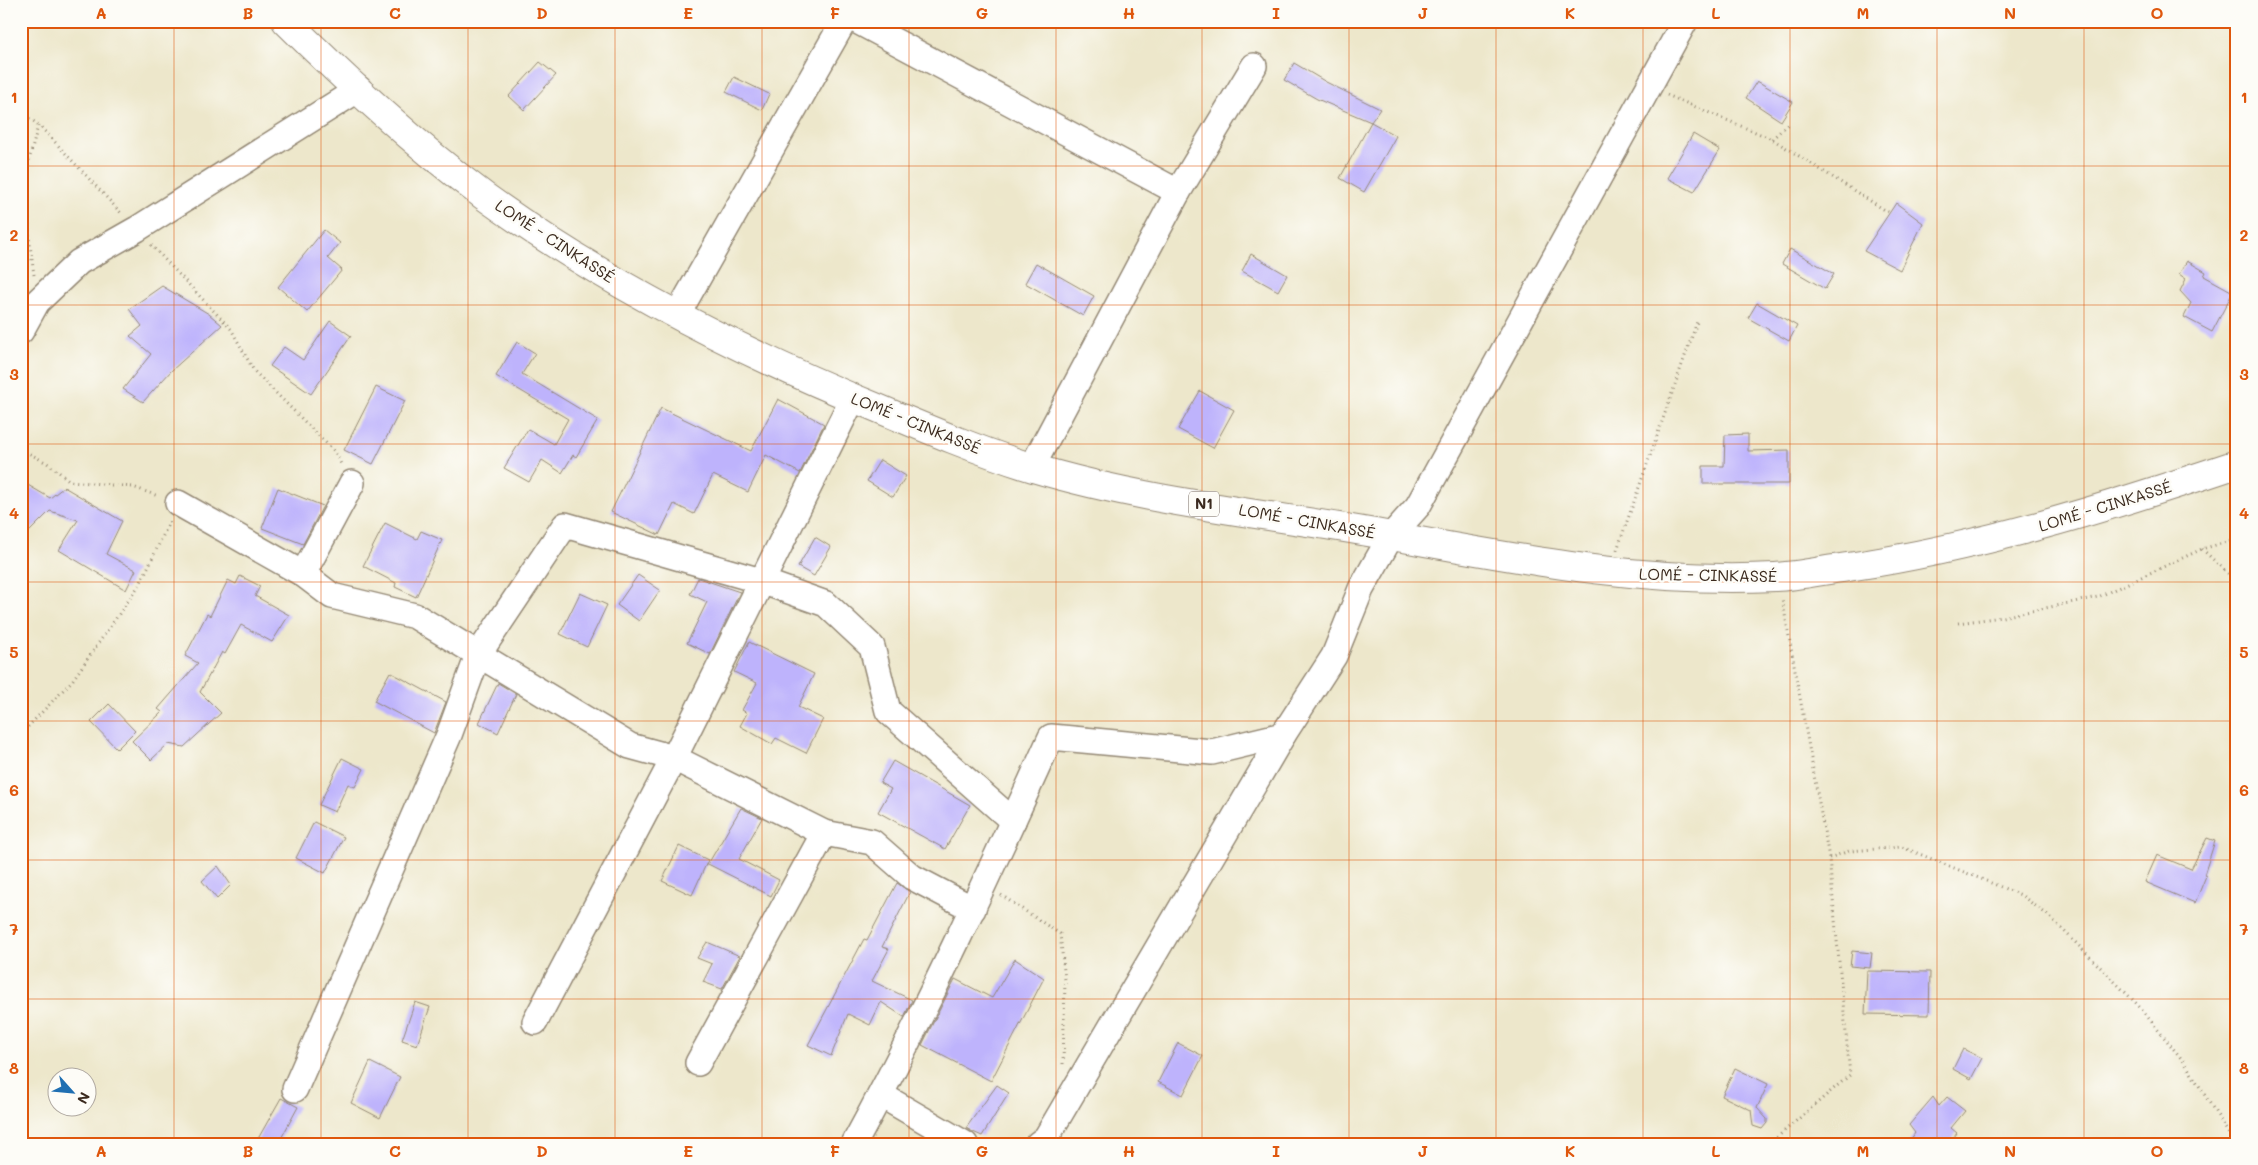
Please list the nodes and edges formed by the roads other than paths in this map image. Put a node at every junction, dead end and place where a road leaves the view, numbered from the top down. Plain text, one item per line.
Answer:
1 (286, 21) edge
2 (844, 21) edge
3 (857, 21) edge
4 (1685, 21) edge
5 (1254, 66) dead end
6 (359, 90) junction
7 (1178, 192) junction
8 (677, 315) junction
9 (21, 332) edge
10 (853, 398) junction
11 (2237, 464) edge
12 (1032, 467) junction
13 (352, 483) road end
14 (178, 503) road end
15 (1391, 536) junction
16 (303, 574) junction
17 (761, 581) junction
18 (478, 655) junction
19 (1283, 735) junction
20 (674, 758) junction
21 (1013, 821) junction
22 (824, 833) junction
23 (973, 909) junction
24 (535, 1022) dead end
25 (698, 1063) dead end
26 (295, 1089) dead end
27 (881, 1095) junction
28 (1044, 1142) edge
29 (854, 1144) edge
30 (965, 1144) edge

1 - 6 highway, LOMÉ - CINKASSÉ / N1
2 - 8 street
3 - 7 street
4 - 15 street
5 - 7 street
6 - 8 highway, LOMÉ - CINKASSÉ / N1
6 - 9 street
7 - 12 street
8 - 10 highway, LOMÉ - CINKASSÉ / N1
10 - 12 highway, LOMÉ - CINKASSÉ / N1
10 - 17 street
11 - 15 highway, LOMÉ - CINKASSÉ / N1
12 - 15 highway, LOMÉ - CINKASSÉ / N1
13 - 16 street
14 - 16 street
15 - 19 street
16 - 18 street
17 - 18 street
17 - 20 street
17 - 21 street
18 - 20 street
18 - 26 street
19 - 21 street
19 - 28 street
20 - 22 street
20 - 24 street
21 - 23 street
22 - 23 street
22 - 25 street
23 - 27 street
27 - 29 street
27 - 30 street

